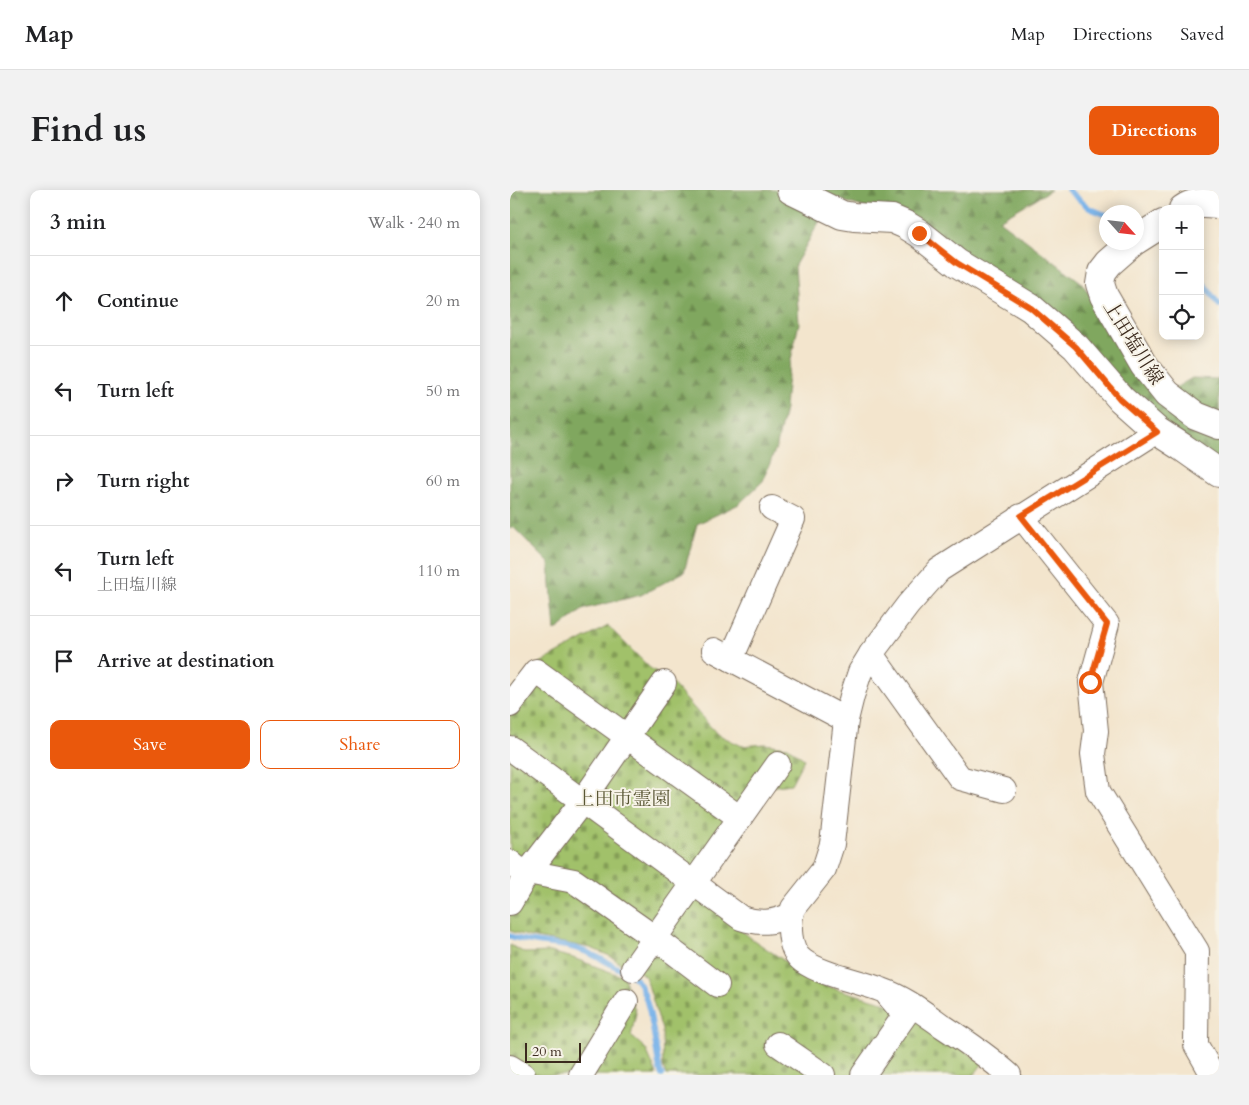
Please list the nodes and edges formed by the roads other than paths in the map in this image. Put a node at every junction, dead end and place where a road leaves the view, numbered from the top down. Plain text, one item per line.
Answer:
1 (791, 190) edge
2 (1219, 204) edge
3 (1191, 205) edge
4 (1159, 225) edge
5 (1144, 235) edge
6 (1123, 250) edge
7 (1219, 425) edge
8 (1157, 432) junction
9 (1219, 473) edge
10 (772, 508) dead end
11 (1021, 516) junction
12 (871, 654) junction
13 (664, 683) dead end
14 (510, 705) edge
15 (846, 720) junction
16 (628, 736) junction
17 (510, 748) edge
18 (778, 764) dead end
19 (1004, 790) dead end
20 (582, 802) junction
21 (740, 818) junction
22 (519, 867) edge
23 (693, 883) junction
24 (510, 903) edge
25 (791, 915) junction
26 (655, 938) junction
27 (633, 969) dead end
28 (718, 985) dead end
29 (883, 990) junction
30 (626, 1001) dead end
31 (778, 1044) dead end
32 (510, 1067) edge
33 (523, 1075) edge
34 (581, 1075) edge
35 (823, 1075) edge
36 (863, 1075) edge
37 (1009, 1075) edge
38 (1213, 1075) edge

1 - 8 main road, 上田塩川線
2 - 3 main road
4 - 5 main road
6 - 7 main road, 上田塩川線
8 - 9 main road, 上田塩川線
8 - 11 street
10 - 15 street
11 - 12 street
11 - 38 street
12 - 15 street
12 - 19 street
13 - 16 street
14 - 16 street
15 - 25 street
16 - 20 street
16 - 21 street
17 - 20 street
18 - 21 street
20 - 22 street
20 - 23 street
21 - 23 street
22 - 24 street
22 - 26 street
23 - 25 street
23 - 26 street
25 - 29 street
26 - 27 street
26 - 28 street
29 - 36 street
29 - 37 street
30 - 34 street
31 - 35 street
32 - 33 street

